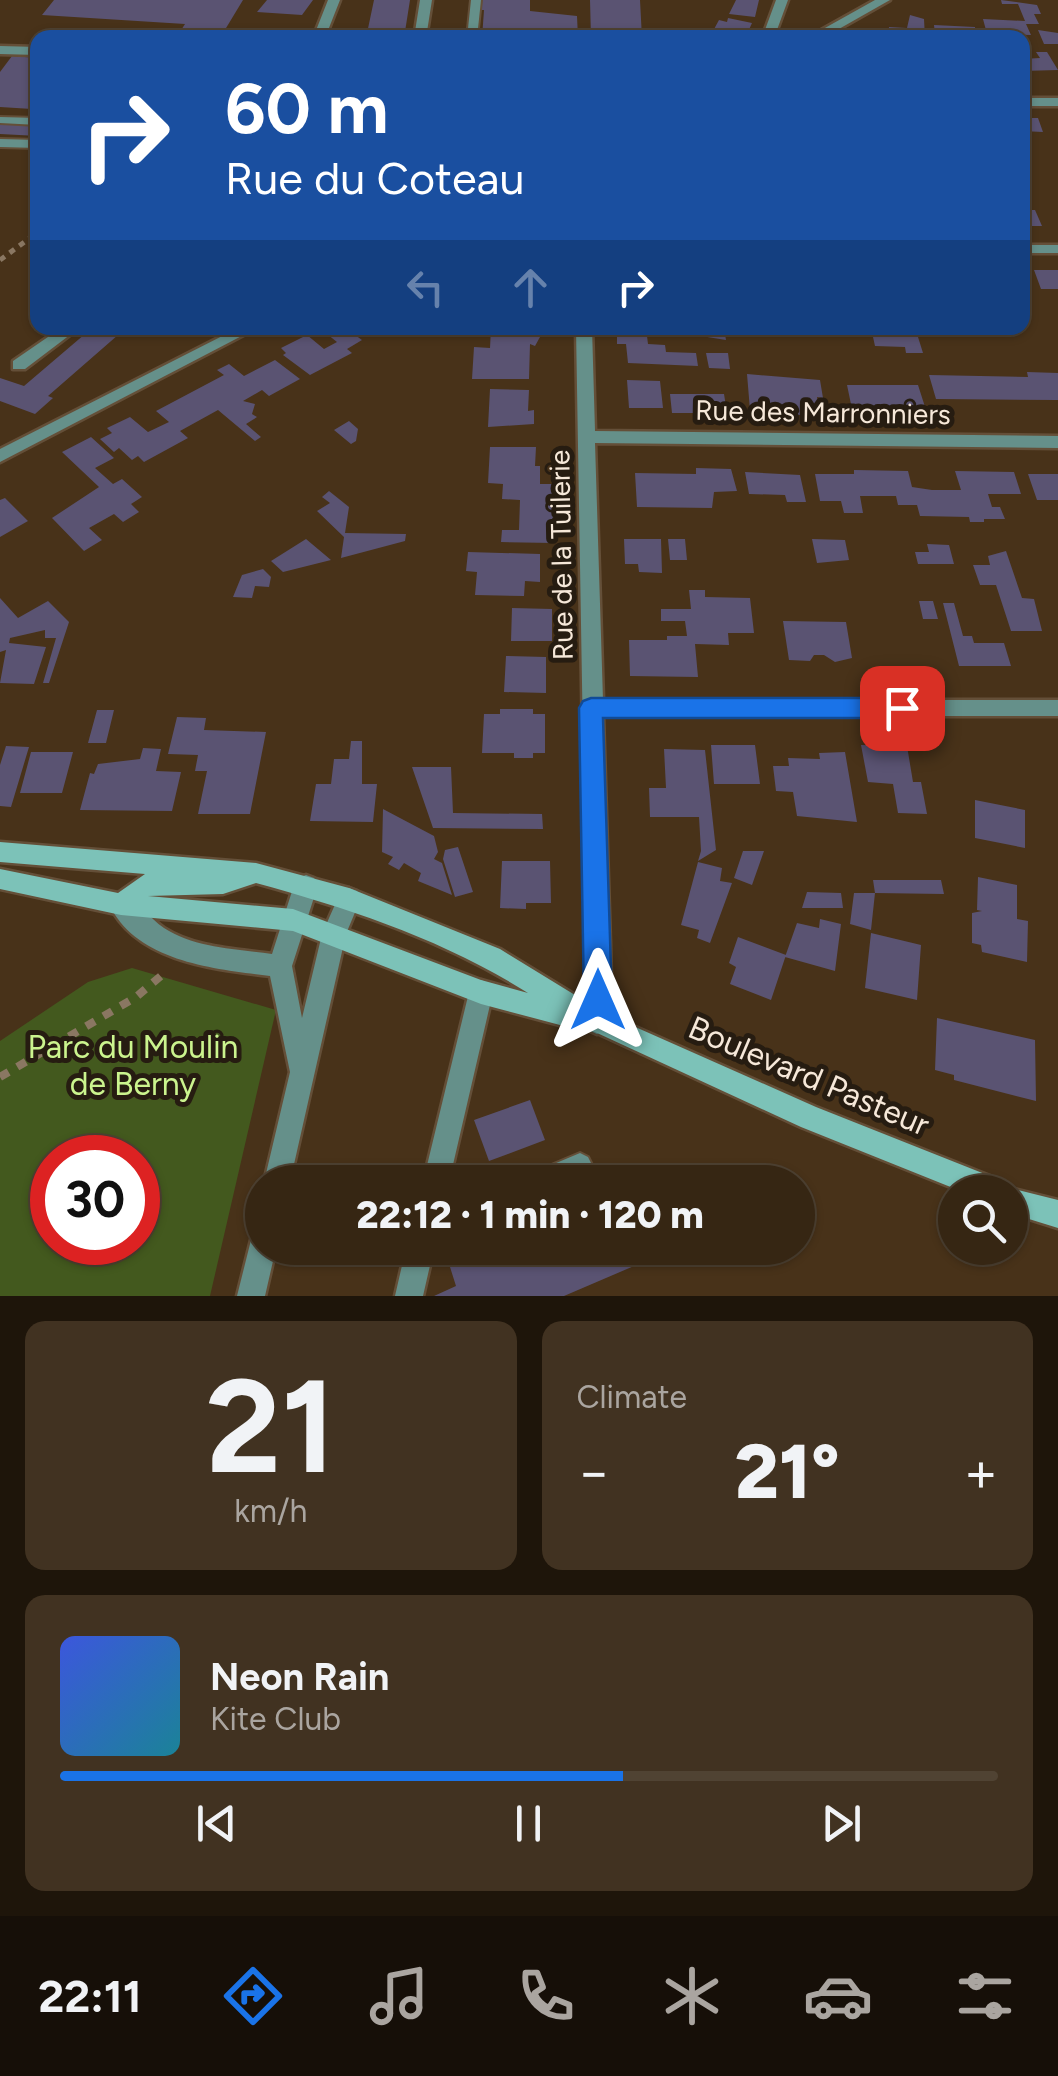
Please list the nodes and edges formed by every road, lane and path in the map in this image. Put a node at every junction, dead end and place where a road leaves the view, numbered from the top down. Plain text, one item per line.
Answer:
1 (334, 0) edge
2 (426, 0) edge
3 (476, 0) edge
4 (782, 0) edge
5 (884, 0) edge
6 (322, 30) edge
7 (421, 30) edge
8 (473, 30) edge
9 (771, 30) edge
10 (827, 30) edge
11 (0, 50) edge
12 (30, 51) edge
13 (1030, 102) edge
14 (1058, 102) edge
15 (0, 120) edge
16 (30, 122) edge
17 (0, 143) edge
18 (30, 144) edge
19 (30, 238) edge
20 (1030, 249) edge
21 (1058, 250) edge
22 (0, 260) edge
23 (61, 335) edge
24 (235, 335) edge
25 (584, 335) edge
26 (19, 365) dead end
27 (588, 437) junction
28 (1058, 442) edge
29 (0, 456) edge
30 (591, 708) junction
31 (1058, 708) edge
32 (0, 852) edge
33 (256, 873) junction
34 (0, 879) edge
35 (306, 886) junction
36 (349, 898) junction
37 (121, 904) junction
38 (293, 920) junction
39 (334, 934) junction
40 (188, 952) junction
41 (280, 966) junction
42 (481, 992) junction
43 (597, 1022) junction
44 (300, 1075) junction
45 (0, 1077) edge
46 (281, 1165) edge
47 (440, 1165) edge
48 (952, 1175) edge
49 (1028, 1205) edge
50 (1058, 1214) edge
51 (257, 1265) edge
52 (416, 1265) edge
53 (250, 1296) edge
54 (409, 1296) edge

1 - 6 street
2 - 7 street
3 - 8 lane
4 - 9 street
5 - 10 street
11 - 12 street
13 - 14 street
15 - 16 lane
17 - 18 lane
19 - 22 path
20 - 21 street
23 - 26 street
24 - 29 street
25 - 27 street, Rue de la Tuilerie
27 - 28 street, Rue des Marronniers
27 - 30 street, Rue de la Tuilerie
30 - 31 street
30 - 43 street, Rue de la Tuilerie
32 - 33 main road, Boulevard Pasteur
33 - 35 main road, Boulevard Pasteur
33 - 37 main road, Boulevard Pasteur
34 - 37 main road, Boulevard Pasteur
35 - 36 main road, Boulevard Pasteur
35 - 38 street
36 - 39 street
36 - 43 main road, Boulevard Pasteur
37 - 38 main road, Boulevard Pasteur
37 - 40 street
38 - 39 main road, Boulevard Pasteur
38 - 41 street
39 - 42 main road, Boulevard Pasteur
39 - 44 street
40 - 41 street
40 - 45 path
41 - 44 street
42 - 43 main road, Boulevard Pasteur
42 - 47 street
43 - 48 main road, Boulevard Pasteur
44 - 46 street
49 - 50 main road
51 - 53 street
52 - 54 street

